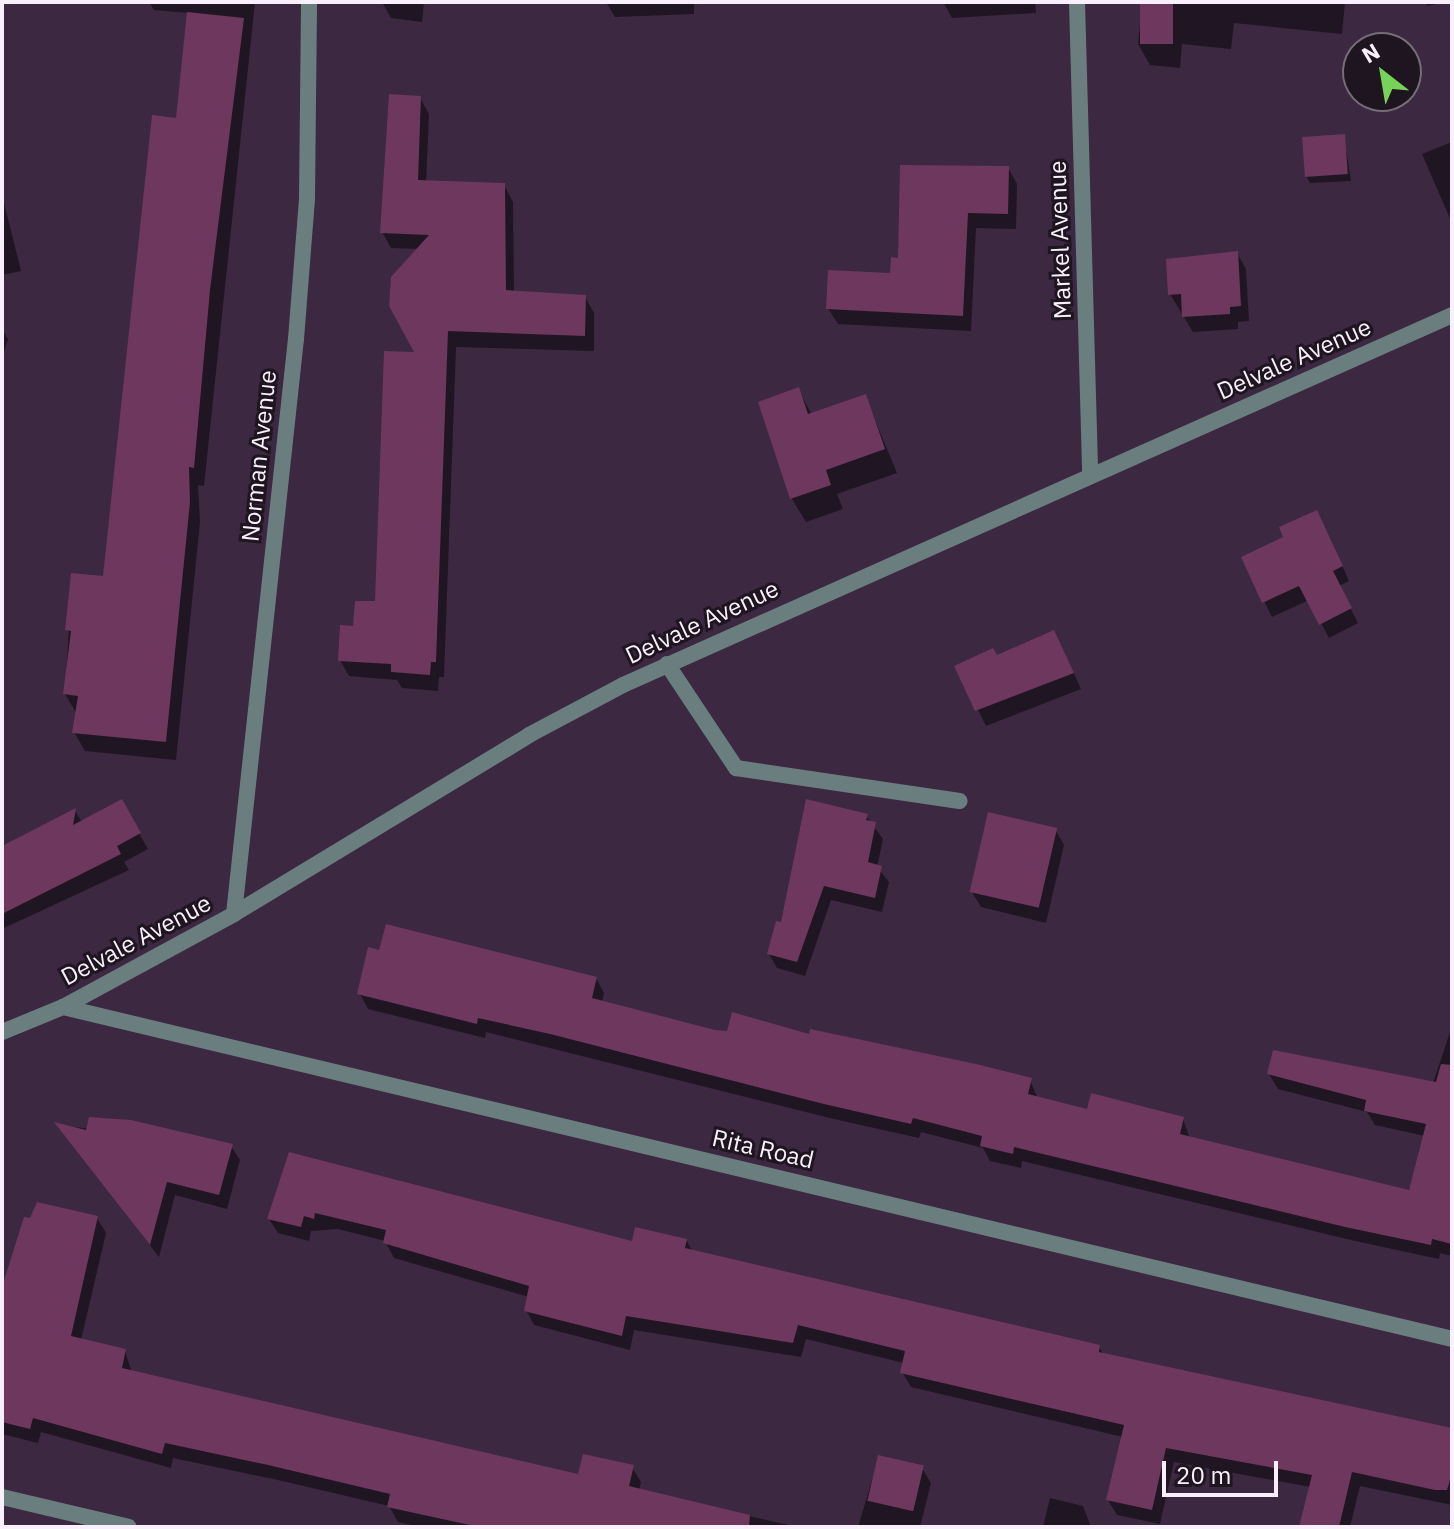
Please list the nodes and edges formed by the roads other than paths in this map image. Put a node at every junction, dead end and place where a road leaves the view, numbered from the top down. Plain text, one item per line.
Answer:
1 (309, 2) edge
2 (1077, 2) edge
3 (1452, 315) edge
4 (1090, 476) junction
5 (667, 664) junction
6 (960, 801) dead end
7 (234, 914) junction
8 (63, 1007) junction
9 (2, 1032) edge
10 (1452, 1339) edge
11 (2, 1497) edge
12 (129, 1527) edge

1 - 7 street, Norman Avenue
2 - 4 street, Markel Avenue
3 - 4 street, Delvale Avenue
4 - 5 street, Delvale Avenue
5 - 6 street
5 - 7 street, Delvale Avenue
7 - 8 street, Delvale Avenue
8 - 9 street, Delvale Avenue
8 - 10 street, Rita Road
11 - 12 street

